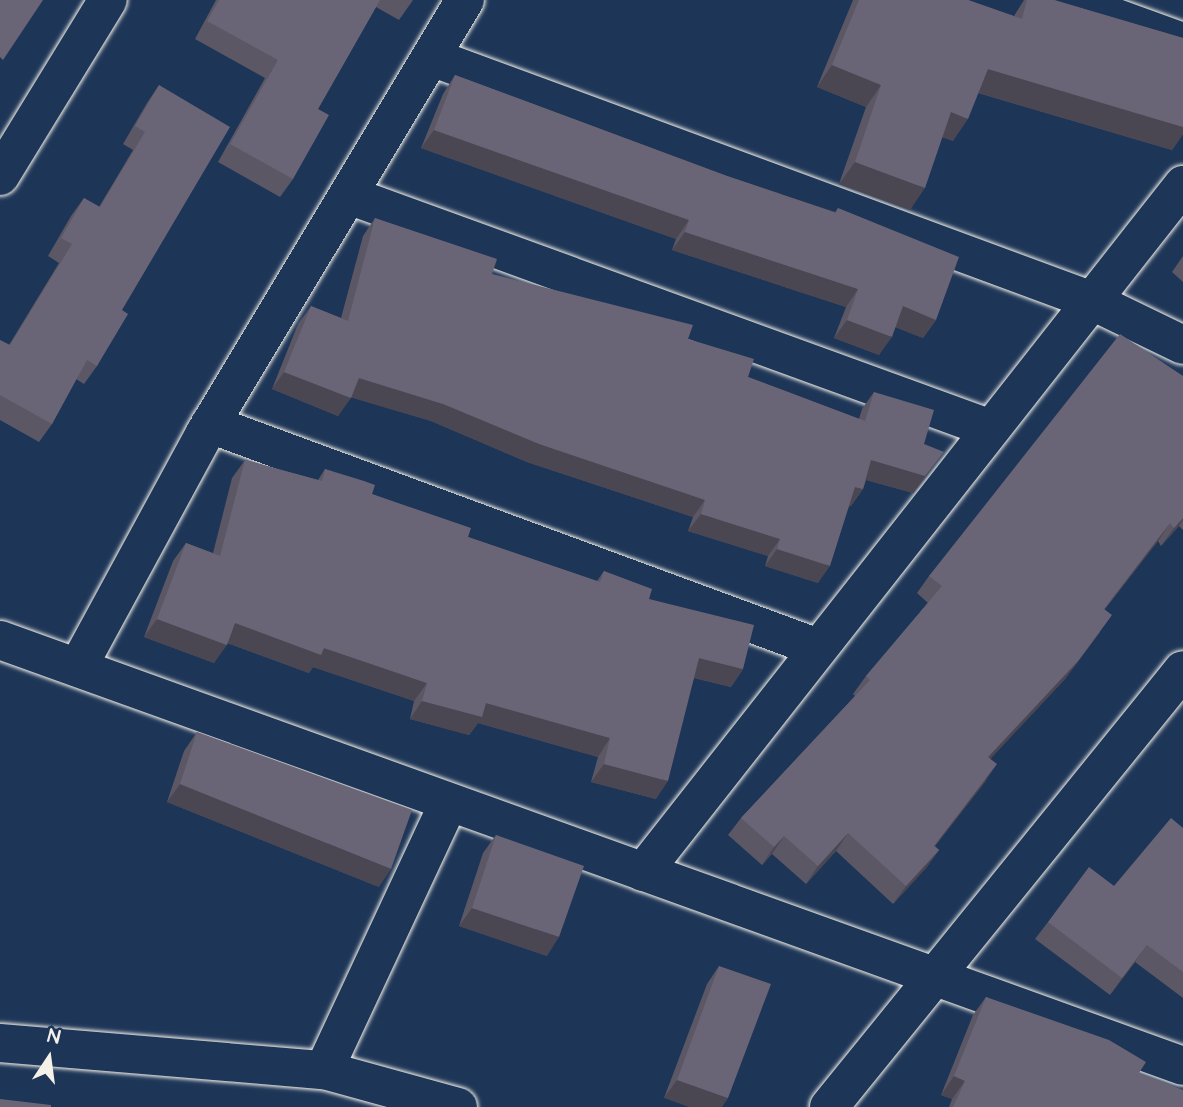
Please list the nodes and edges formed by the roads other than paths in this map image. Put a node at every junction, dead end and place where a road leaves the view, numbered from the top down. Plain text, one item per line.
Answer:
1 (108, 0) edge
2 (465, 0) edge
3 (1067, 0) edge
4 (1183, 41) edge
5 (431, 57) junction
6 (0, 176) edge
7 (1183, 185) edge
8 (348, 195) junction
9 (1090, 300) junction
10 (1183, 345) edge
11 (211, 424) junction
12 (988, 428) junction
13 (0, 640) edge
14 (818, 648) junction
15 (79, 665) junction
16 (1183, 670) edge
17 (448, 804) junction
18 (643, 872) junction
19 (935, 976) junction
20 (0, 1044) edge
21 (1183, 1066) edge
22 (324, 1070) junction
23 (458, 1107) edge
24 (829, 1107) edge

1 - 6 street
2 - 5 street
3 - 4 street
5 - 8 street
5 - 9 street
7 - 9 street
8 - 11 street
8 - 12 street
9 - 10 street
9 - 12 street
11 - 14 street
11 - 15 street
12 - 14 street
13 - 15 street
14 - 18 street
15 - 17 street
16 - 19 street
17 - 18 street
17 - 22 street
18 - 19 street
19 - 21 street
19 - 24 street
20 - 22 street
22 - 23 street

